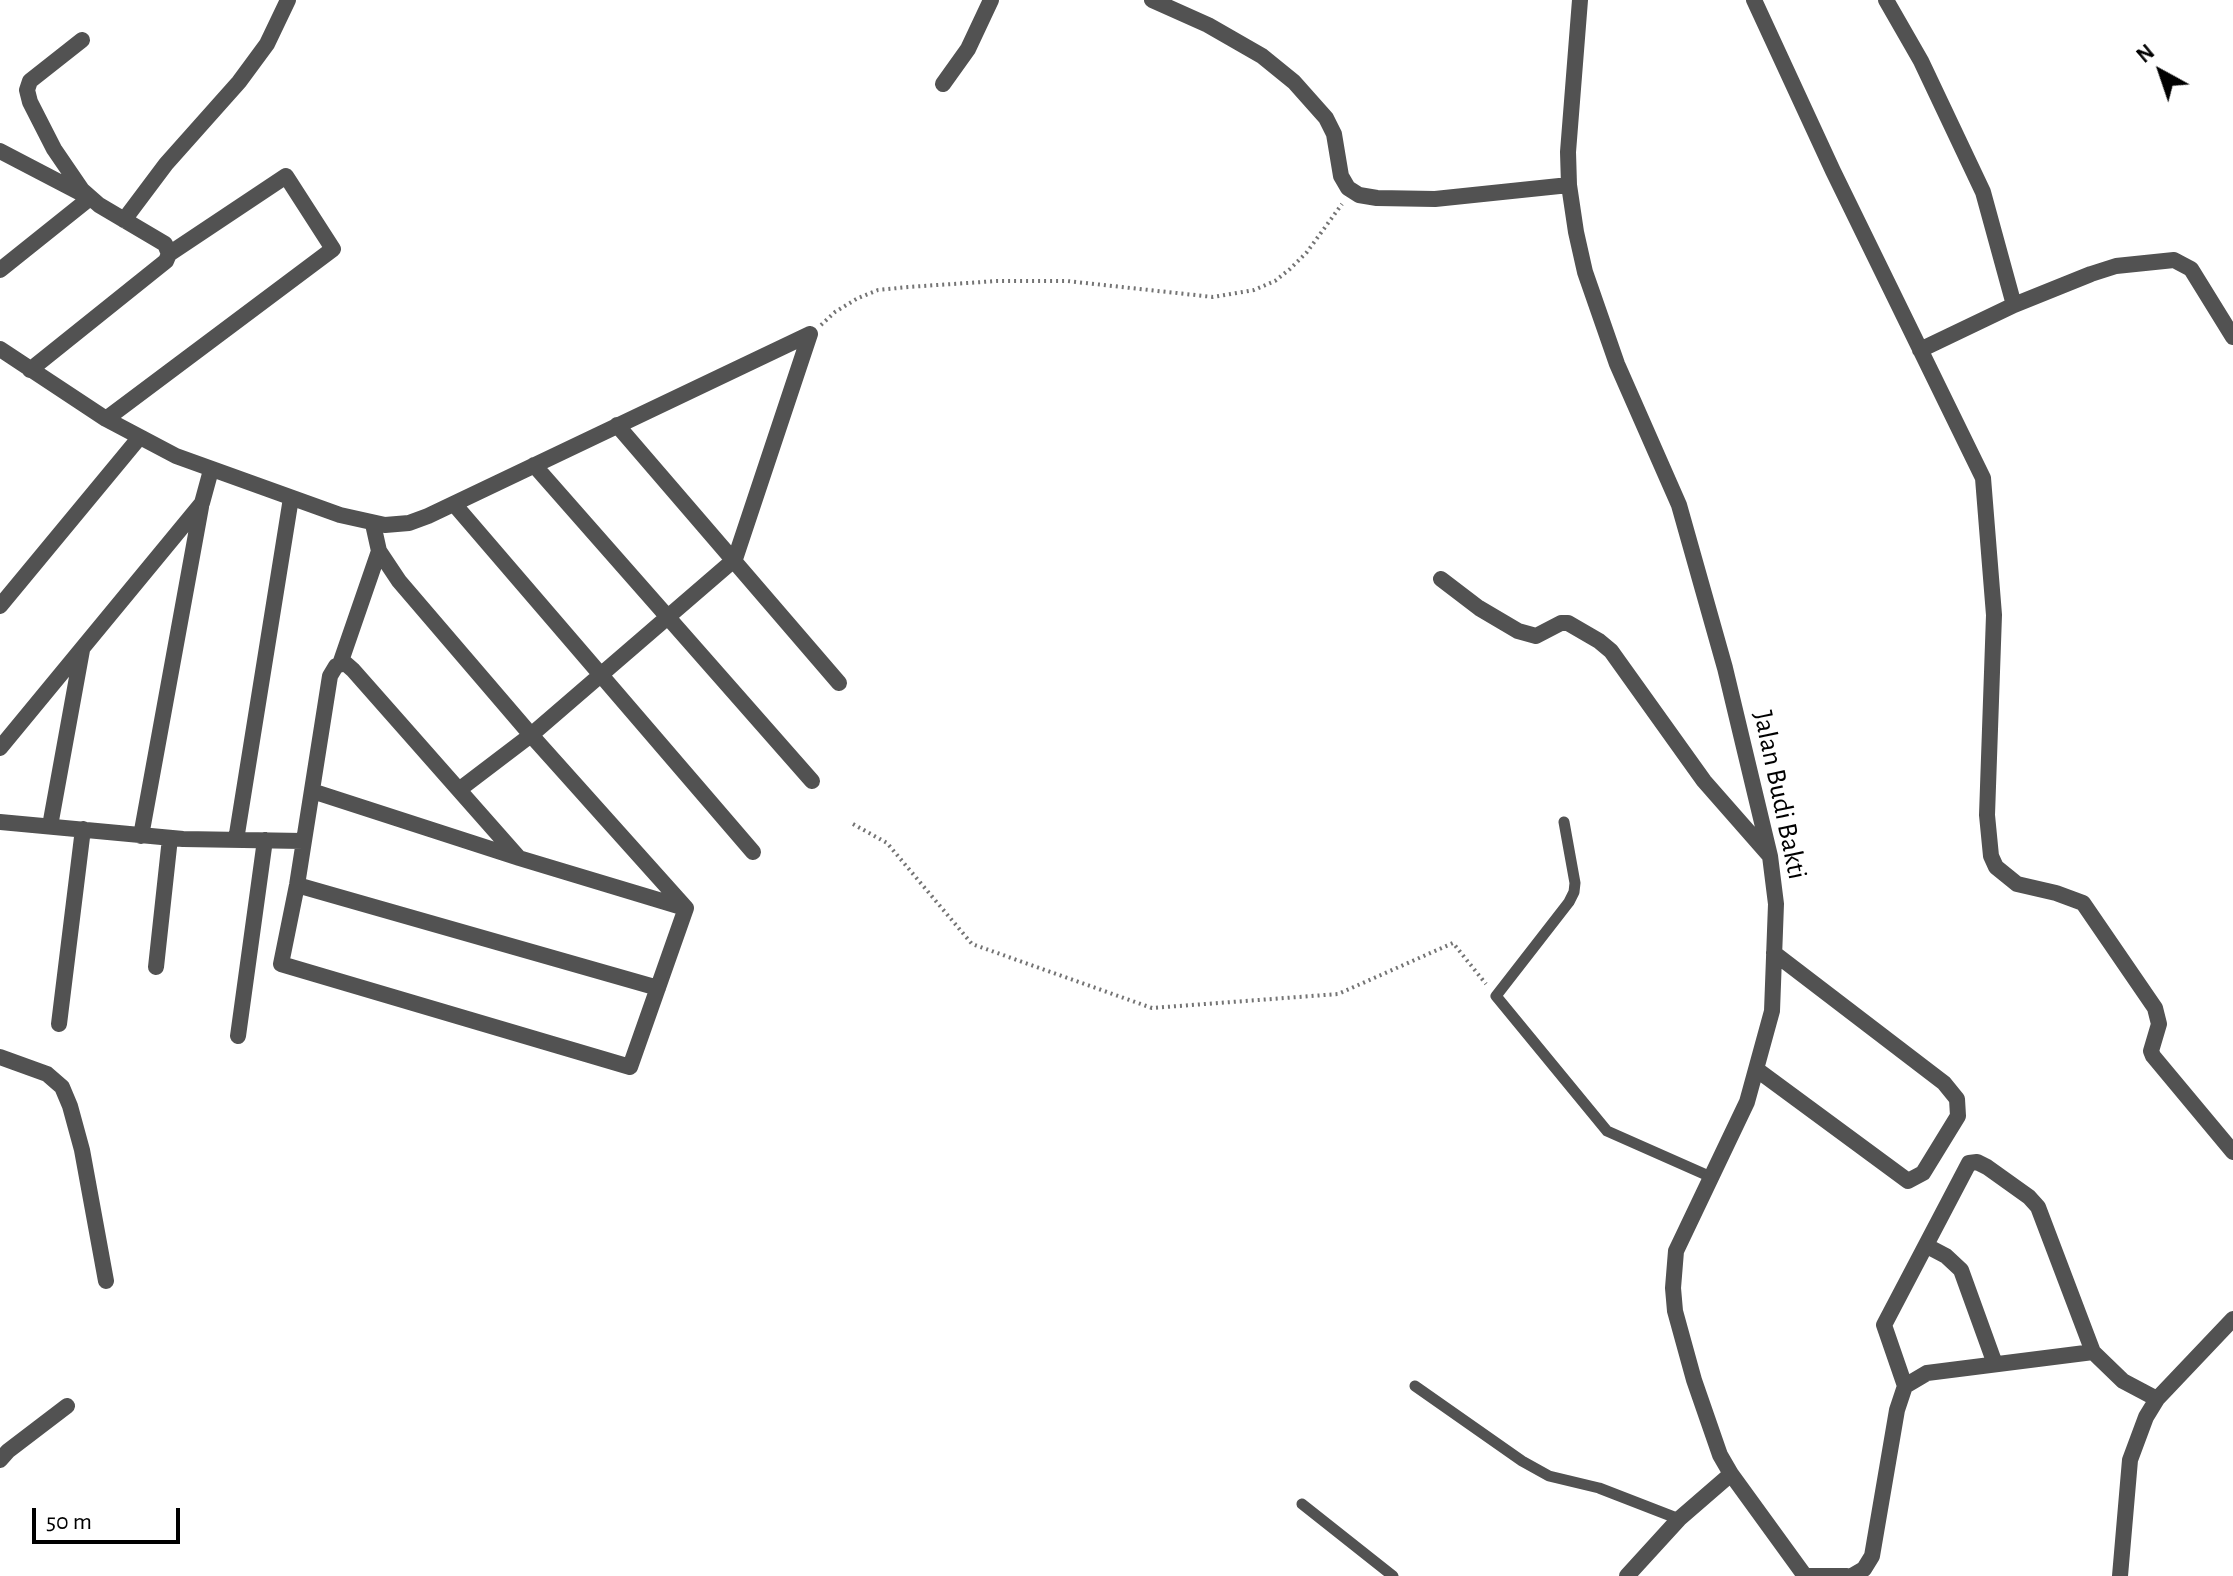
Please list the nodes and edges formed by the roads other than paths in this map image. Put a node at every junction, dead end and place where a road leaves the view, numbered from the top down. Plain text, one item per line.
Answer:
1 (288, 0) edge
2 (991, 0) edge
3 (1152, 0) edge
4 (1580, 0) edge
5 (1754, 0) edge
6 (1886, 0) edge
7 (82, 40) dead end
8 (943, 84) dead end
9 (0, 151) edge
10 (1569, 185) junction
11 (90, 198) junction
12 (124, 220) junction
13 (169, 254) junction
14 (4, 260) edge
15 (2014, 305) junction
16 (2233, 337) edge
17 (0, 349) edge
18 (1920, 350) junction
19 (30, 370) junction
20 (106, 419) junction
21 (617, 425) junction
22 (139, 438) junction
23 (534, 465) junction
24 (211, 470) junction
25 (291, 498) junction
26 (202, 503) junction
27 (454, 504) junction
28 (373, 524) junction
29 (379, 551) junction
30 (735, 559) junction
31 (1441, 579) dead end
32 (0, 606) edge
33 (668, 617) junction
34 (82, 649) junction
35 (340, 664) junction
36 (600, 676) junction
37 (839, 683) dead end
38 (531, 735) junction
39 (0, 748) edge
40 (812, 781) dead end
41 (460, 789) junction
42 (312, 791) junction
43 (0, 822) edge
44 (1564, 822) dead end
45 (50, 826) junction
46 (83, 829) junction
47 (141, 836) junction
48 (170, 838) junction
49 (236, 840) junction
50 (265, 840) junction
51 (303, 841) junction
52 (753, 852) dead end
53 (1770, 856) junction
54 (519, 858) junction
55 (297, 885) junction
56 (686, 908) junction
57 (1774, 953) junction
58 (156, 967) dead end
59 (658, 988) junction
60 (59, 1024) dead end
61 (238, 1036) dead end
62 (0, 1057) edge
63 (1756, 1069) junction
64 (2233, 1152) edge
65 (1711, 1177) junction
66 (1927, 1246) junction
67 (106, 1281) dead end
68 (2233, 1319) edge
69 (2093, 1352) junction
70 (1995, 1364) junction
71 (1415, 1386) dead end
72 (1905, 1386) junction
73 (2157, 1399) junction
74 (67, 1406) dead end
75 (0, 1460) edge
76 (1731, 1474) junction
77 (1302, 1504) dead end
78 (1679, 1519) junction
79 (1393, 1576) edge
80 (1627, 1576) edge
81 (1805, 1576) edge
82 (1850, 1576) edge
83 (2120, 1576) edge

1 - 12 street
2 - 8 street
3 - 10 street
4 - 10 street, Jalan Budi Bakti
5 - 18 street
6 - 15 street
7 - 11 street
9 - 11 street
10 - 53 street, Jalan Budi Bakti
11 - 12 street
11 - 14 street
12 - 13 street
13 - 19 street
13 - 20 street
15 - 16 street
15 - 18 street
17 - 19 street
18 - 64 street
19 - 20 street
20 - 22 street
21 - 23 street
21 - 30 street
21 - 30 street
22 - 24 street
22 - 32 street
23 - 27 street
23 - 33 street
24 - 25 street
24 - 26 street
25 - 28 street
25 - 49 street
26 - 34 street
26 - 47 street
27 - 28 street
27 - 36 street
28 - 29 street
29 - 35 street
29 - 38 street
30 - 33 street
30 - 37 street
31 - 53 street
33 - 36 street
33 - 40 street
34 - 39 street
34 - 45 street
35 - 41 street
35 - 42 street
36 - 38 street
36 - 52 street
38 - 41 street
38 - 56 street
41 - 54 street
42 - 51 street
42 - 54 street
43 - 45 street
44 - 65 lane
45 - 46 street
46 - 47 street
46 - 60 street
47 - 48 street
48 - 49 street
48 - 58 street
49 - 50 street
50 - 51 street
50 - 61 street
51 - 55 street
53 - 57 street, Jalan Budi Bakti
54 - 56 street
55 - 59 street
55 - 59 street
56 - 59 street
57 - 63 street, Jalan Budi Bakti
57 - 63 street
62 - 67 street
63 - 65 street, Jalan Budi Bakti
65 - 76 street, Jalan Budi Bakti
66 - 69 street
66 - 70 street
66 - 72 street
68 - 73 street
69 - 70 street
69 - 73 street
70 - 72 street
71 - 78 lane
72 - 82 street
73 - 83 street
74 - 75 street
76 - 78 street
76 - 81 street, Jalan Budi Bakti
77 - 79 lane
78 - 80 street
81 - 82 street

